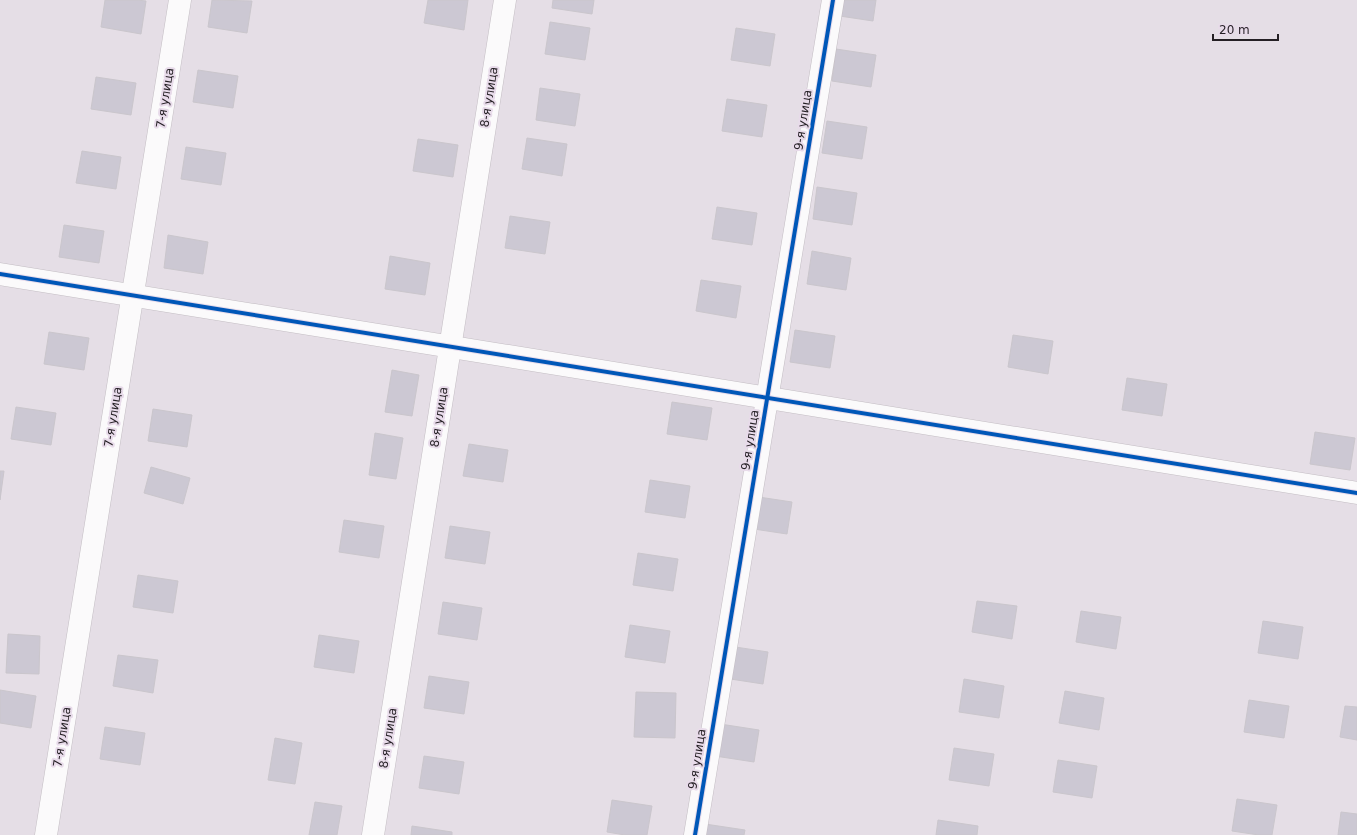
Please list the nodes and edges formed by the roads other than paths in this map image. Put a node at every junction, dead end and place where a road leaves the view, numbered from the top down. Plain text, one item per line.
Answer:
1 (180, 0) edge
2 (505, 0) edge
3 (833, 0) edge
4 (0, 274) edge
5 (133, 295) junction
6 (450, 346) junction
7 (767, 398) junction
8 (1357, 493) edge
9 (46, 835) edge
10 (373, 835) edge
11 (695, 835) edge

1 - 5 street, 7-я улица
2 - 6 street, 8-я улица
3 - 7 street, 9-я улица
4 - 5 street
5 - 6 street
5 - 9 street, 7-я улица
6 - 7 street
6 - 10 street, 8-я улица
7 - 8 street
7 - 11 street, 9-я улица

